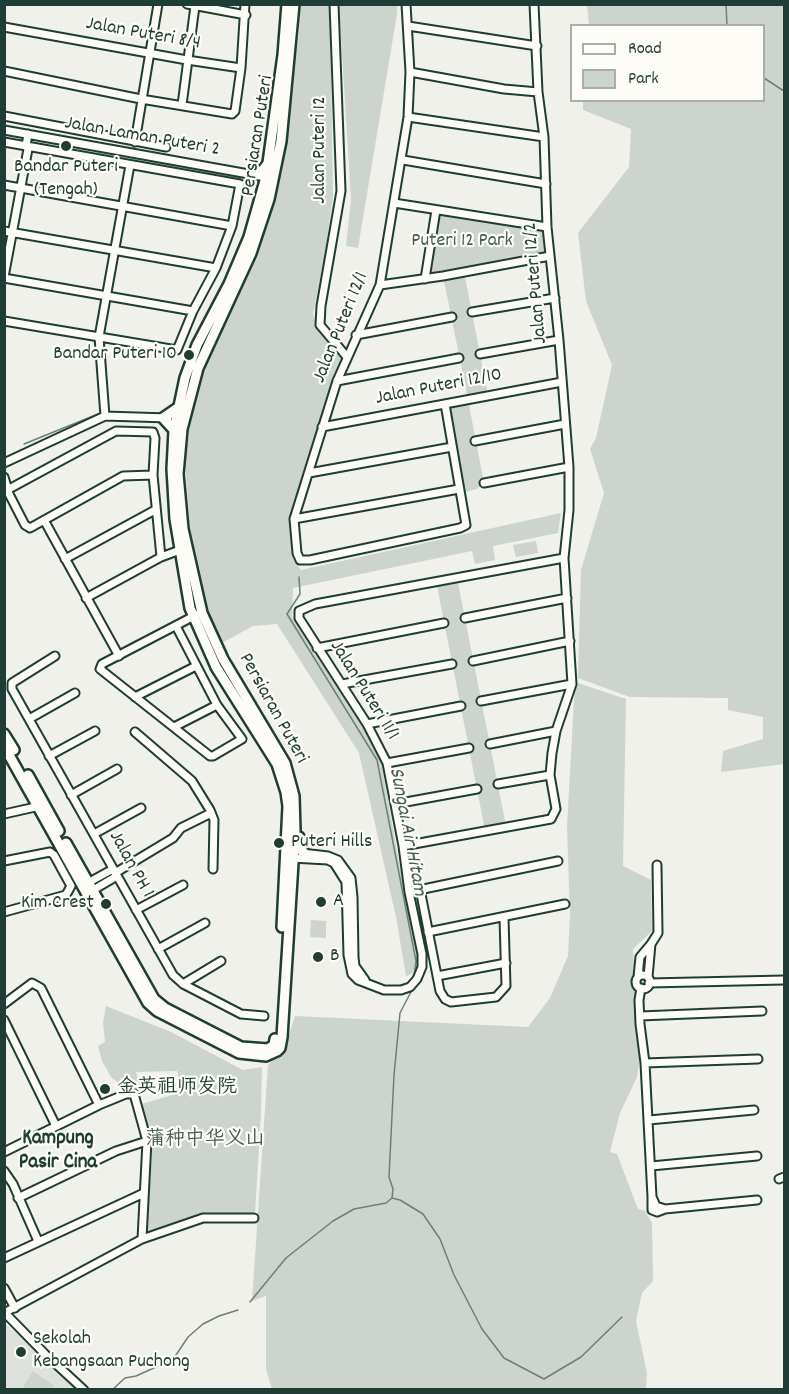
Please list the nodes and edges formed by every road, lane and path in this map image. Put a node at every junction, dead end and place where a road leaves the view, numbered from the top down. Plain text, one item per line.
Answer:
1 (158, 4) edge
2 (187, 4) edge
3 (245, 4) edge
4 (287, 4) edge
5 (294, 4) edge
6 (334, 4) edge
7 (406, 4) edge
8 (534, 4) edge
9 (195, 6) edge
10 (246, 15) junction
11 (408, 26) junction
12 (4, 27) edge
13 (537, 46) junction
14 (149, 53) junction
15 (188, 60) junction
16 (241, 68) junction
17 (4, 71) edge
18 (410, 72) junction
19 (538, 92) junction
20 (141, 99) junction
21 (182, 105) junction
22 (4, 116) edge
23 (408, 117) junction
24 (4, 130) edge
25 (31, 134) junction
26 (543, 137) junction
27 (4, 142) edge
28 (135, 142) junction
29 (28, 147) junction
30 (166, 147) dead end
31 (402, 160) junction
32 (269, 162) junction
33 (130, 165) junction
34 (249, 174) junction
35 (270, 178) junction
36 (546, 184) junction
37 (4, 185) edge
38 (21, 188) junction
39 (262, 191) junction
40 (394, 203) junction
41 (122, 206) junction
42 (436, 210) junction
43 (232, 226) junction
44 (547, 227) junction
45 (8, 232) edge
46 (114, 250) junction
47 (549, 256) junction
48 (216, 268) junction
49 (4, 277) edge
50 (425, 279) junction
51 (380, 285) junction
52 (106, 296) junction
53 (555, 298) junction
54 (193, 311) junction
55 (471, 312) dead end
56 (452, 317) dead end
57 (4, 321) edge
58 (356, 335) junction
59 (99, 337) junction
60 (559, 340) junction
61 (480, 354) dead end
62 (347, 357) junction
63 (459, 358) dead end
64 (337, 381) junction
65 (562, 382) junction
66 (183, 404) junction
67 (445, 404) junction
68 (105, 416) junction
69 (164, 418) junction
70 (176, 418) junction
71 (565, 424) junction
72 (322, 427) junction
73 (178, 429) junction
74 (476, 441) dead end
75 (452, 447) junction
76 (4, 464) edge
77 (569, 467) junction
78 (309, 473) junction
79 (153, 475) junction
80 (4, 477) edge
81 (484, 483) dead end
82 (9, 489) junction
83 (459, 489) junction
84 (155, 510) junction
85 (294, 519) junction
86 (44, 520) junction
87 (180, 550) junction
88 (161, 557) junction
89 (564, 558) junction
90 (65, 559) junction
91 (86, 598) junction
92 (567, 598) junction
93 (198, 614) junction
94 (465, 618) dead end
95 (444, 623) dead end
96 (176, 626) junction
97 (570, 641) junction
98 (317, 648) junction
99 (55, 656) dead end
100 (119, 656) junction
101 (473, 661) dead end
102 (452, 664) dead end
103 (196, 666) junction
104 (342, 684) junction
105 (572, 684) junction
106 (75, 693) dead end
107 (135, 697) junction
108 (481, 701) dead end
109 (217, 705) junction
110 (460, 706) dead end
111 (29, 719) junction
112 (367, 724) junction
113 (174, 727) junction
114 (94, 731) dead end
115 (556, 731) junction
116 (135, 732) dead end
117 (4, 734) edge
118 (490, 744) dead end
119 (4, 746) edge
120 (469, 748) dead end
121 (49, 756) junction
122 (387, 763) junction
123 (117, 769) dead end
124 (550, 775) junction
125 (498, 784) dead end
126 (477, 789) dead end
127 (71, 795) junction
128 (395, 804) junction
129 (42, 805) junction
130 (141, 808) dead end
131 (211, 813) junction
132 (4, 814) edge
133 (296, 814) junction
134 (94, 834) junction
135 (403, 846) junction
136 (304, 853) junction
137 (290, 855) junction
138 (4, 861) edge
139 (558, 861) dead end
140 (657, 865) dead end
141 (213, 869) dead end
142 (115, 873) junction
143 (183, 885) dead end
144 (88, 888) junction
145 (420, 889) junction
146 (409, 892) junction
147 (565, 904) dead end
148 (136, 910) junction
149 (4, 912) edge
150 (504, 918) junction
151 (205, 923) dead end
152 (428, 932) junction
153 (651, 944) junction
154 (158, 949) junction
155 (221, 961) dead end
156 (506, 963) junction
157 (437, 976) junction
158 (638, 977) junction
159 (649, 980) junction
160 (784, 980) edge
161 (183, 984) junction
162 (369, 984) junction
163 (641, 988) junction
164 (4, 1004) edge
165 (762, 1011) dead end
166 (264, 1016) dead end
167 (640, 1016) junction
168 (4, 1020) edge
169 (758, 1059) dead end
170 (645, 1063) junction
171 (99, 1106) junction
172 (754, 1110) dead end
173 (649, 1120) junction
174 (56, 1126) junction
175 (147, 1141) junction
176 (4, 1152) edge
177 (756, 1156) dead end
178 (651, 1167) junction
179 (4, 1171) edge
180 (144, 1193) junction
181 (18, 1198) junction
182 (756, 1200) dead end
183 (254, 1218) dead end
184 (142, 1239) junction
185 (38, 1241) junction
186 (4, 1258) edge
187 (4, 1288) edge
188 (15, 1308) junction
189 (5, 1313) edge
190 (84, 1389) edge

1 - 14 street
2 - 9 street
3 - 10 street
4 - 32 main road, Persiaran Puteri
5 - 35 main road, Persiaran Puteri
6 - 62 street, Jalan Puteri 12
7 - 11 street, Jalan Puteri 12/1
8 - 13 street, Jalan Puteri 12/2
9 - 10 street
9 - 15 street
10 - 16 street
11 - 13 street
11 - 18 street, Jalan Puteri 12/1
12 - 14 street, Jalan Puteri 8/4
13 - 19 street, Jalan Puteri 12/2
14 - 15 street, Jalan Puteri 8/4
14 - 20 street
15 - 16 street, Jalan Puteri 8/4
15 - 21 street
16 - 21 street
17 - 20 street
18 - 19 street
18 - 23 street, Jalan Puteri 12/1
19 - 26 street, Jalan Puteri 12/2
20 - 21 street
20 - 28 street
22 - 28 street
23 - 26 street
23 - 31 street, Jalan Puteri 12/1
24 - 25 street, Jalan Laman Puteri 2
25 - 29 street
25 - 34 street, Jalan Laman Puteri 2
26 - 36 street, Jalan Puteri 12/2
27 - 29 street
28 - 30 street
29 - 33 street
29 - 38 street
31 - 36 street
31 - 40 street, Jalan Puteri 12/1
32 - 34 main road
32 - 35 main road, Persiaran Puteri
33 - 41 street
33 - 43 street
34 - 35 street, Jalan Laman Puteri 2
34 - 39 main road
35 - 39 main road, Persiaran Puteri
35 - 66 main road, Persiaran Puteri
36 - 44 street, Jalan Puteri 12/2
37 - 38 street
38 - 41 street
38 - 45 street
39 - 66 main road, Persiaran Puteri
40 - 42 street
40 - 51 street, Jalan Puteri 12/1
41 - 43 street
41 - 46 street
42 - 44 street
42 - 50 street
43 - 48 street
44 - 47 street, Jalan Puteri 12/2
45 - 46 street
45 - 49 street
46 - 48 street
46 - 52 street
47 - 50 street
47 - 53 street, Jalan Puteri 12/2
48 - 54 street
49 - 52 street
50 - 51 street
51 - 58 street, Jalan Puteri 12/1
52 - 54 street
52 - 59 street
53 - 55 street
53 - 60 street, Jalan Puteri 12/2
54 - 59 street
56 - 58 street
57 - 59 street
58 - 62 street, Jalan Puteri 12/1
59 - 68 street
60 - 61 street
60 - 65 street, Jalan Puteri 12/2
62 - 64 street, Jalan Puteri 12/1
63 - 64 street
64 - 72 street, Jalan Puteri 12/1
65 - 67 street, Jalan Puteri 12/10
65 - 71 street, Jalan Puteri 12/2
66 - 69 main road
66 - 70 main road, Persiaran Puteri
66 - 73 main road, Persiaran Puteri
67 - 72 street, Jalan Puteri 12/10
67 - 75 street
68 - 69 street
68 - 76 street
69 - 70 street
69 - 73 main road
70 - 73 main road, Persiaran Puteri
71 - 74 street
71 - 77 street, Jalan Puteri 12/2
72 - 78 street, Jalan Puteri 12/1
73 - 87 main road, Persiaran Puteri
73 - 93 main road, Persiaran Puteri
75 - 78 street
75 - 83 street
77 - 81 street
77 - 89 street, Jalan Puteri 12/2
78 - 85 street, Jalan Puteri 12/1
79 - 82 street
79 - 84 street
79 - 86 street
80 - 82 street
82 - 86 street
83 - 85 street
83 - 85 street, Jalan Puteri 12/1
84 - 88 street
84 - 90 street
86 - 90 street
87 - 88 street
87 - 93 main road, Persiaran Puteri
88 - 91 street
89 - 92 street, Jalan Puteri 12/2
89 - 98 street, Jalan Puteri 11/1
90 - 91 street
91 - 100 street
92 - 94 street
92 - 97 street, Jalan Puteri 12/2
93 - 96 street
93 - 133 main road, Persiaran Puteri
93 - 137 main road, Persiaran Puteri
95 - 98 street
96 - 100 street
96 - 103 street
97 - 101 street
97 - 105 street, Jalan Puteri 12/2
98 - 104 street, Jalan Puteri 11/1
99 - 111 street, Jalan PH 1
100 - 107 street
102 - 104 street
103 - 107 street
103 - 109 street
104 - 112 street, Jalan Puteri 11/1
105 - 108 street
105 - 115 street
106 - 111 street
107 - 113 street
109 - 113 street
109 - 113 street
110 - 112 street
111 - 121 street, Jalan PH 1
112 - 122 street, Jalan Puteri 11/1
114 - 121 street
115 - 118 street
115 - 124 street
116 - 131 street
117 - 129 main road, Persiaran Puteri
119 - 129 main road, Persiaran Puteri
120 - 122 street
121 - 127 street, Jalan PH 1
122 - 128 street, Jalan Puteri 11/1
123 - 127 street
124 - 125 street
124 - 135 street
126 - 128 street
127 - 134 street, Jalan PH 1
128 - 135 street, Jalan Puteri 11/1
129 - 132 street
129 - 144 main road, Persiaran Puteri
130 - 134 street
131 - 141 street
131 - 142 street
133 - 136 main road
133 - 137 main road, Persiaran Puteri
134 - 142 street, Jalan PH 1
135 - 146 street, Jalan Puteri 11/1
136 - 137 street
136 - 162 street
137 - 144 main road, Persiaran Puteri
137 - 162 street
138 - 149 street
139 - 145 street
140 - 153 street
142 - 144 street
142 - 148 street, Jalan PH 1
143 - 148 street
145 - 146 street
145 - 152 street
146 - 162 street, Jalan Puteri 11/1
147 - 150 street
148 - 154 street, Jalan PH 1
150 - 152 street
150 - 156 street
151 - 154 street
152 - 157 street
153 - 158 street
153 - 159 street
154 - 161 street, Jalan PH 1
155 - 161 street
156 - 157 street
156 - 157 street
158 - 159 street
158 - 163 street
159 - 160 street
159 - 163 street
161 - 166 street, Jalan PH 1
163 - 167 street
164 - 171 street
165 - 167 street
167 - 170 street
168 - 174 street
169 - 170 street
170 - 173 street
171 - 174 street
171 - 175 street
172 - 173 street
173 - 178 street
174 - 176 street
175 - 180 street
175 - 181 street
177 - 178 street
178 - 182 street
179 - 181 street
180 - 184 street
180 - 185 street
181 - 185 street
183 - 184 street
184 - 188 street
185 - 186 street
187 - 188 street
188 - 189 street
189 - 190 street

